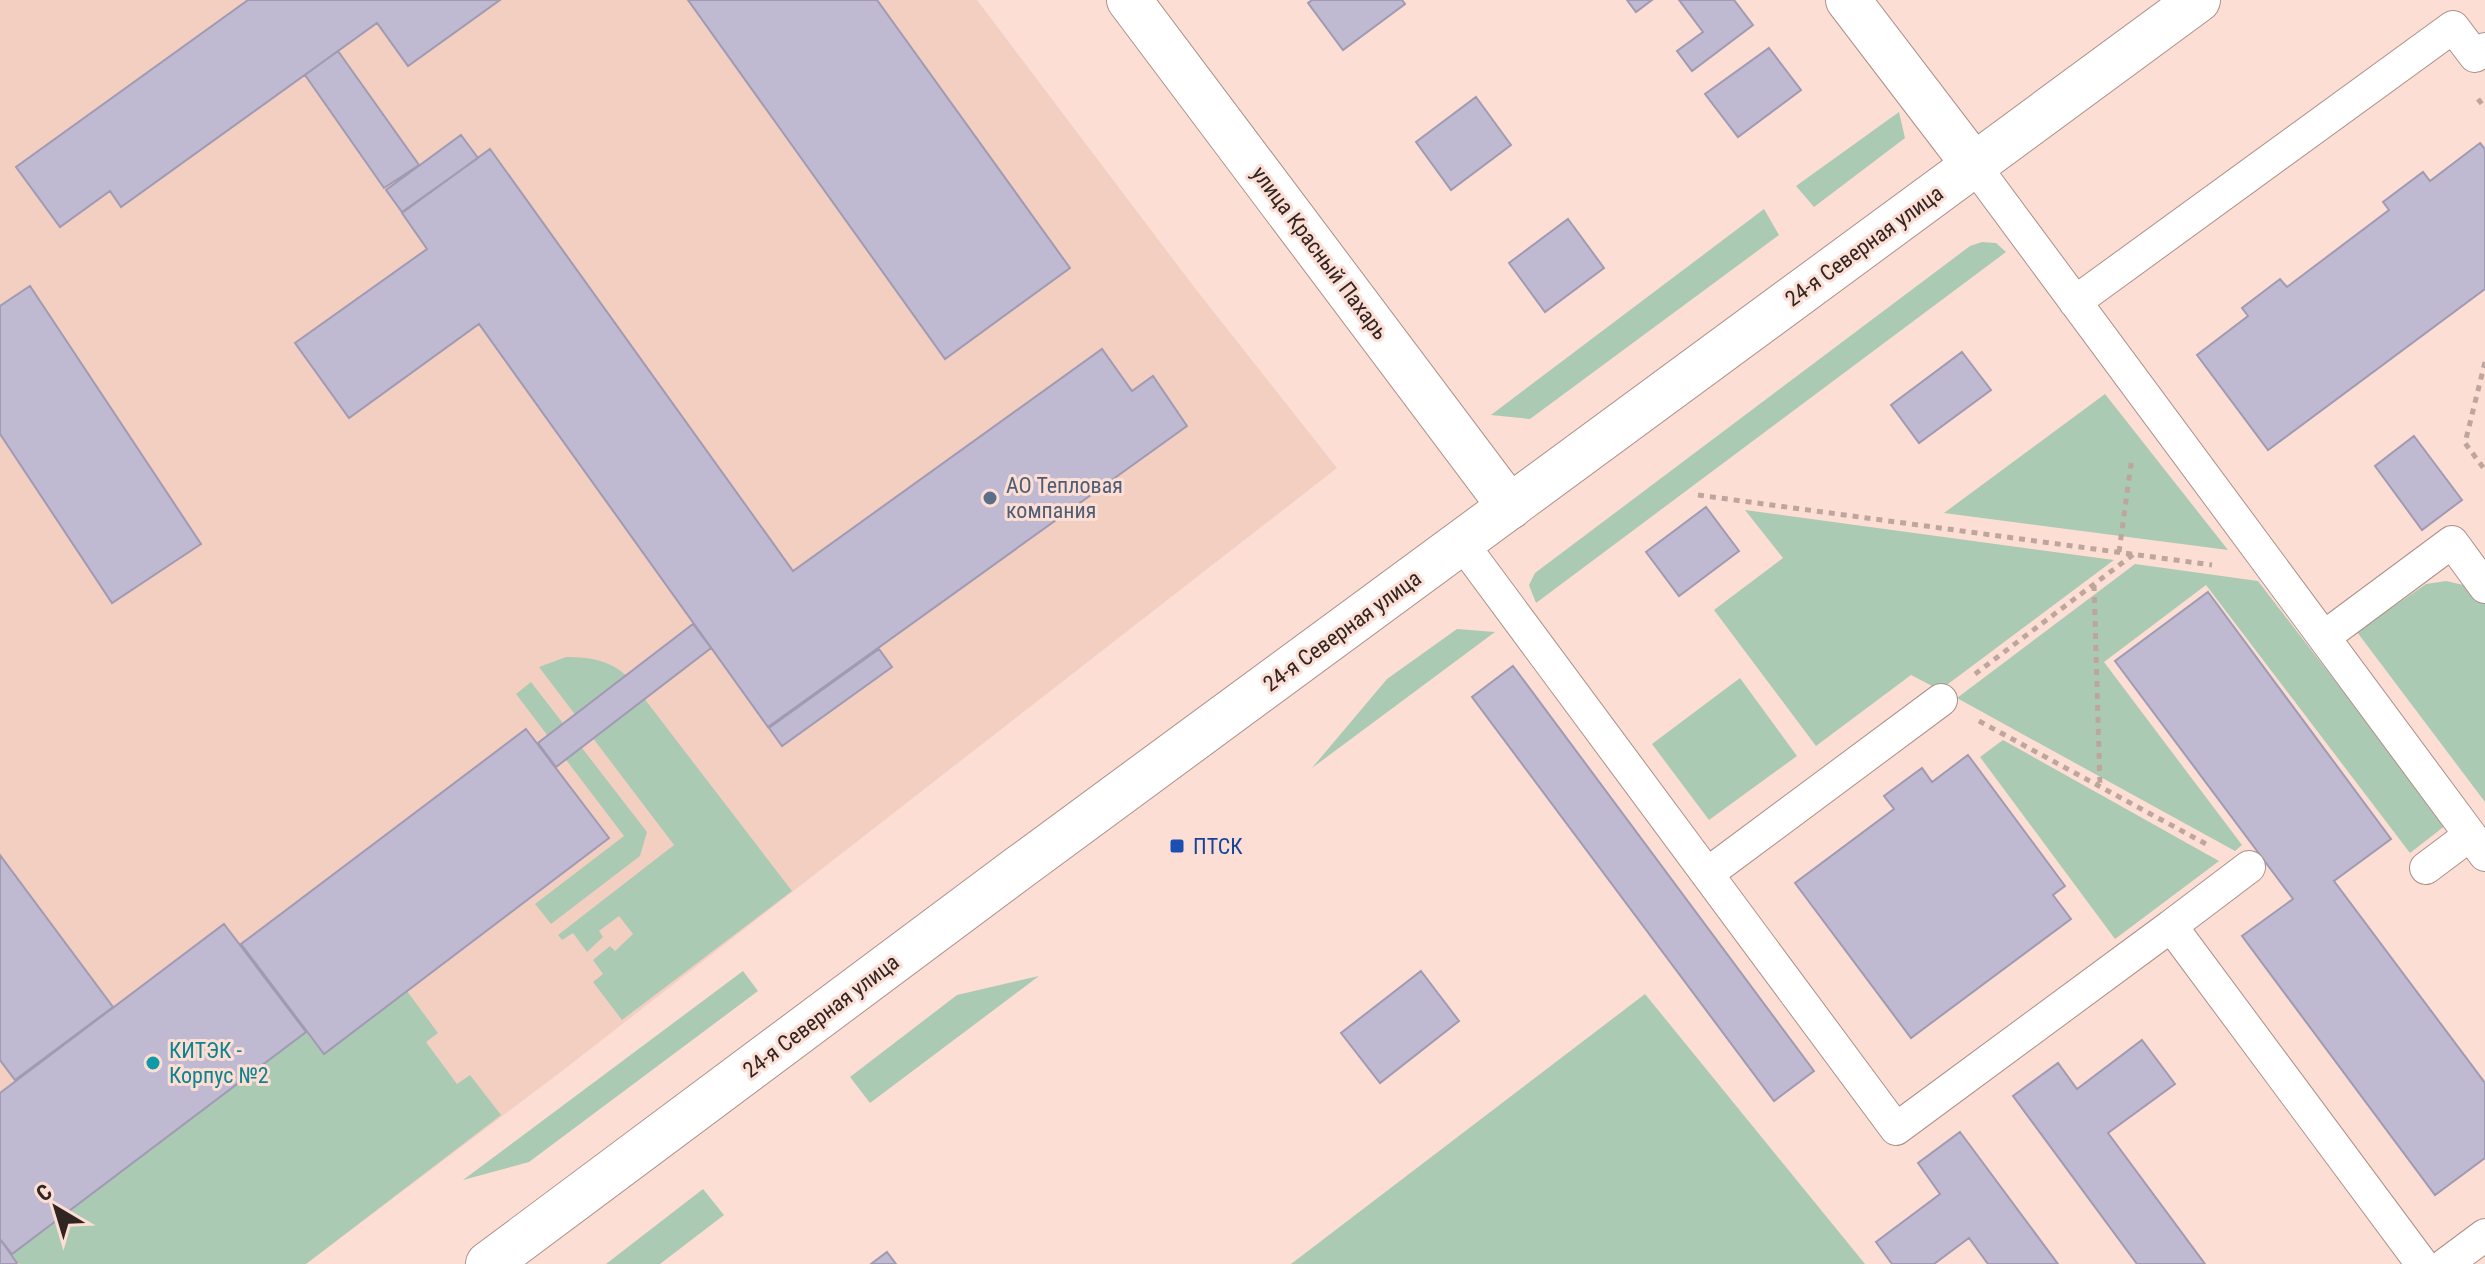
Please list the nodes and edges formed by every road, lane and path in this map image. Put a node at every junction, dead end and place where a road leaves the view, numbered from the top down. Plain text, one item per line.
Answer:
1 (1129, 0) edge
2 (1848, 0) edge
3 (2198, 0) edge
4 (2485, 49) edge
5 (1974, 165) junction
6 (2075, 302) junction
7 (2485, 362) edge
8 (2141, 390) junction
9 (2485, 470) edge
10 (1698, 495) dead end
11 (1510, 507) junction
12 (1461, 542) junction
13 (2119, 552) junction
14 (2134, 554) junction
15 (2277, 574) junction
16 (2094, 584) junction
17 (2485, 587) edge
18 (2324, 637) junction
19 (1941, 700) junction
20 (2100, 786) junction
21 (2477, 845) edge
22 (2249, 867) joint
23 (2426, 868) dead end
24 (1707, 874) junction
25 (2171, 926) junction
26 (2485, 1235) edge
27 (488, 1264) edge
28 (2422, 1264) edge
29 (2446, 1264) edge

1 - 11 main road, улица Красный Пахарь
2 - 5 main road
3 - 5 main road, 24-я Северная улица
4 - 6 lane
5 - 6 lane
5 - 11 main road, 24-я Северная улица
6 - 8 lane
7 - 9 path
8 - 13 path
8 - 15 lane
10 - 13 path
11 - 12 main road, 24-я Северная улица
12 - 24 lane
12 - 27 main road, 24-я Северная улица
13 - 14 path
14 - 15 path
14 - 16 path
15 - 18 lane
16 - 19 path
16 - 20 path
17 - 18 lane
18 - 21 lane
19 - 20 path
19 - 24 lane
20 - 22 path
21 - 23 lane
22 - 25 lane
24 - 25 lane
25 - 28 lane
26 - 29 lane

